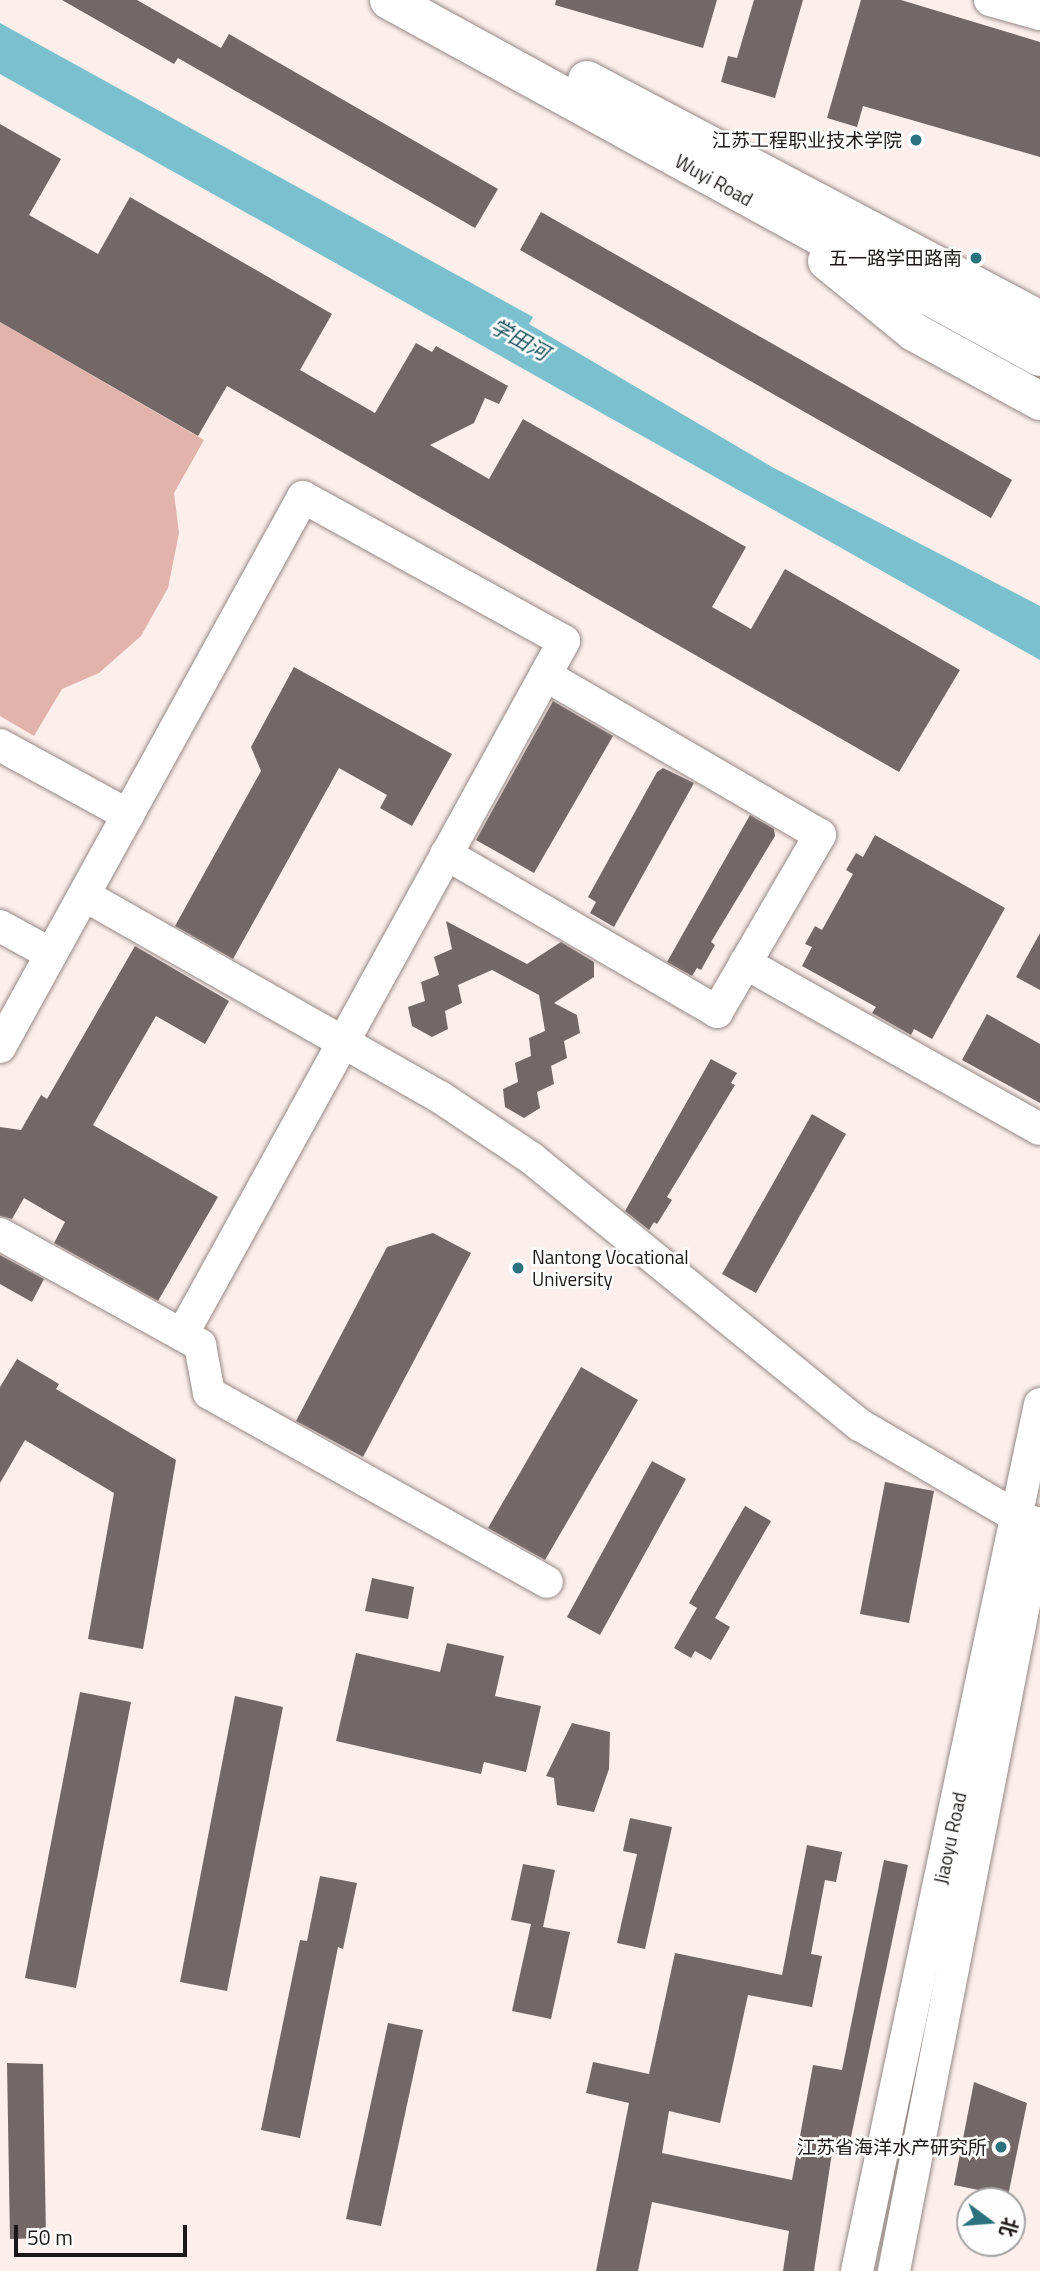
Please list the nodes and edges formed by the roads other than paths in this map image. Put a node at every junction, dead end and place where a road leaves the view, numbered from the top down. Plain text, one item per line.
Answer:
1 (435, 0) edge
2 (990, 0) edge
3 (390, 1) edge
4 (1040, 14) edge
5 (755, 203) junction
6 (1040, 320) edge
7 (1040, 357) edge
8 (1040, 401) edge
9 (545, 676) junction
10 (0, 745) edge
11 (128, 815) junction
12 (446, 855) junction
13 (84, 895) junction
14 (0, 926) edge
15 (51, 954) junction
16 (745, 963) junction
17 (345, 1039) junction
18 (0, 1047) edge
19 (1040, 1129) edge
20 (0, 1234) edge
21 (182, 1335) junction
22 (1040, 1404) edge
23 (1033, 1521) edge
24 (547, 1582) dead end
25 (857, 2271) edge
26 (894, 2271) edge

1 - 6 main road, Wuyi Road
2 - 4 street
3 - 5 main road, Wuyi Road
5 - 7 main road, Wuyi Road
5 - 8 main road
9 - 11 street
9 - 12 street
9 - 16 street
10 - 11 street
11 - 13 street
12 - 16 street
12 - 17 street
13 - 15 street
13 - 17 street
14 - 15 street
15 - 18 street
16 - 19 street
17 - 21 street
17 - 23 street
20 - 21 street
21 - 24 street
22 - 23 street, Jiaoyu Road
23 - 25 street, Jiaoyu Road
23 - 26 street, Jiaoyu Road

